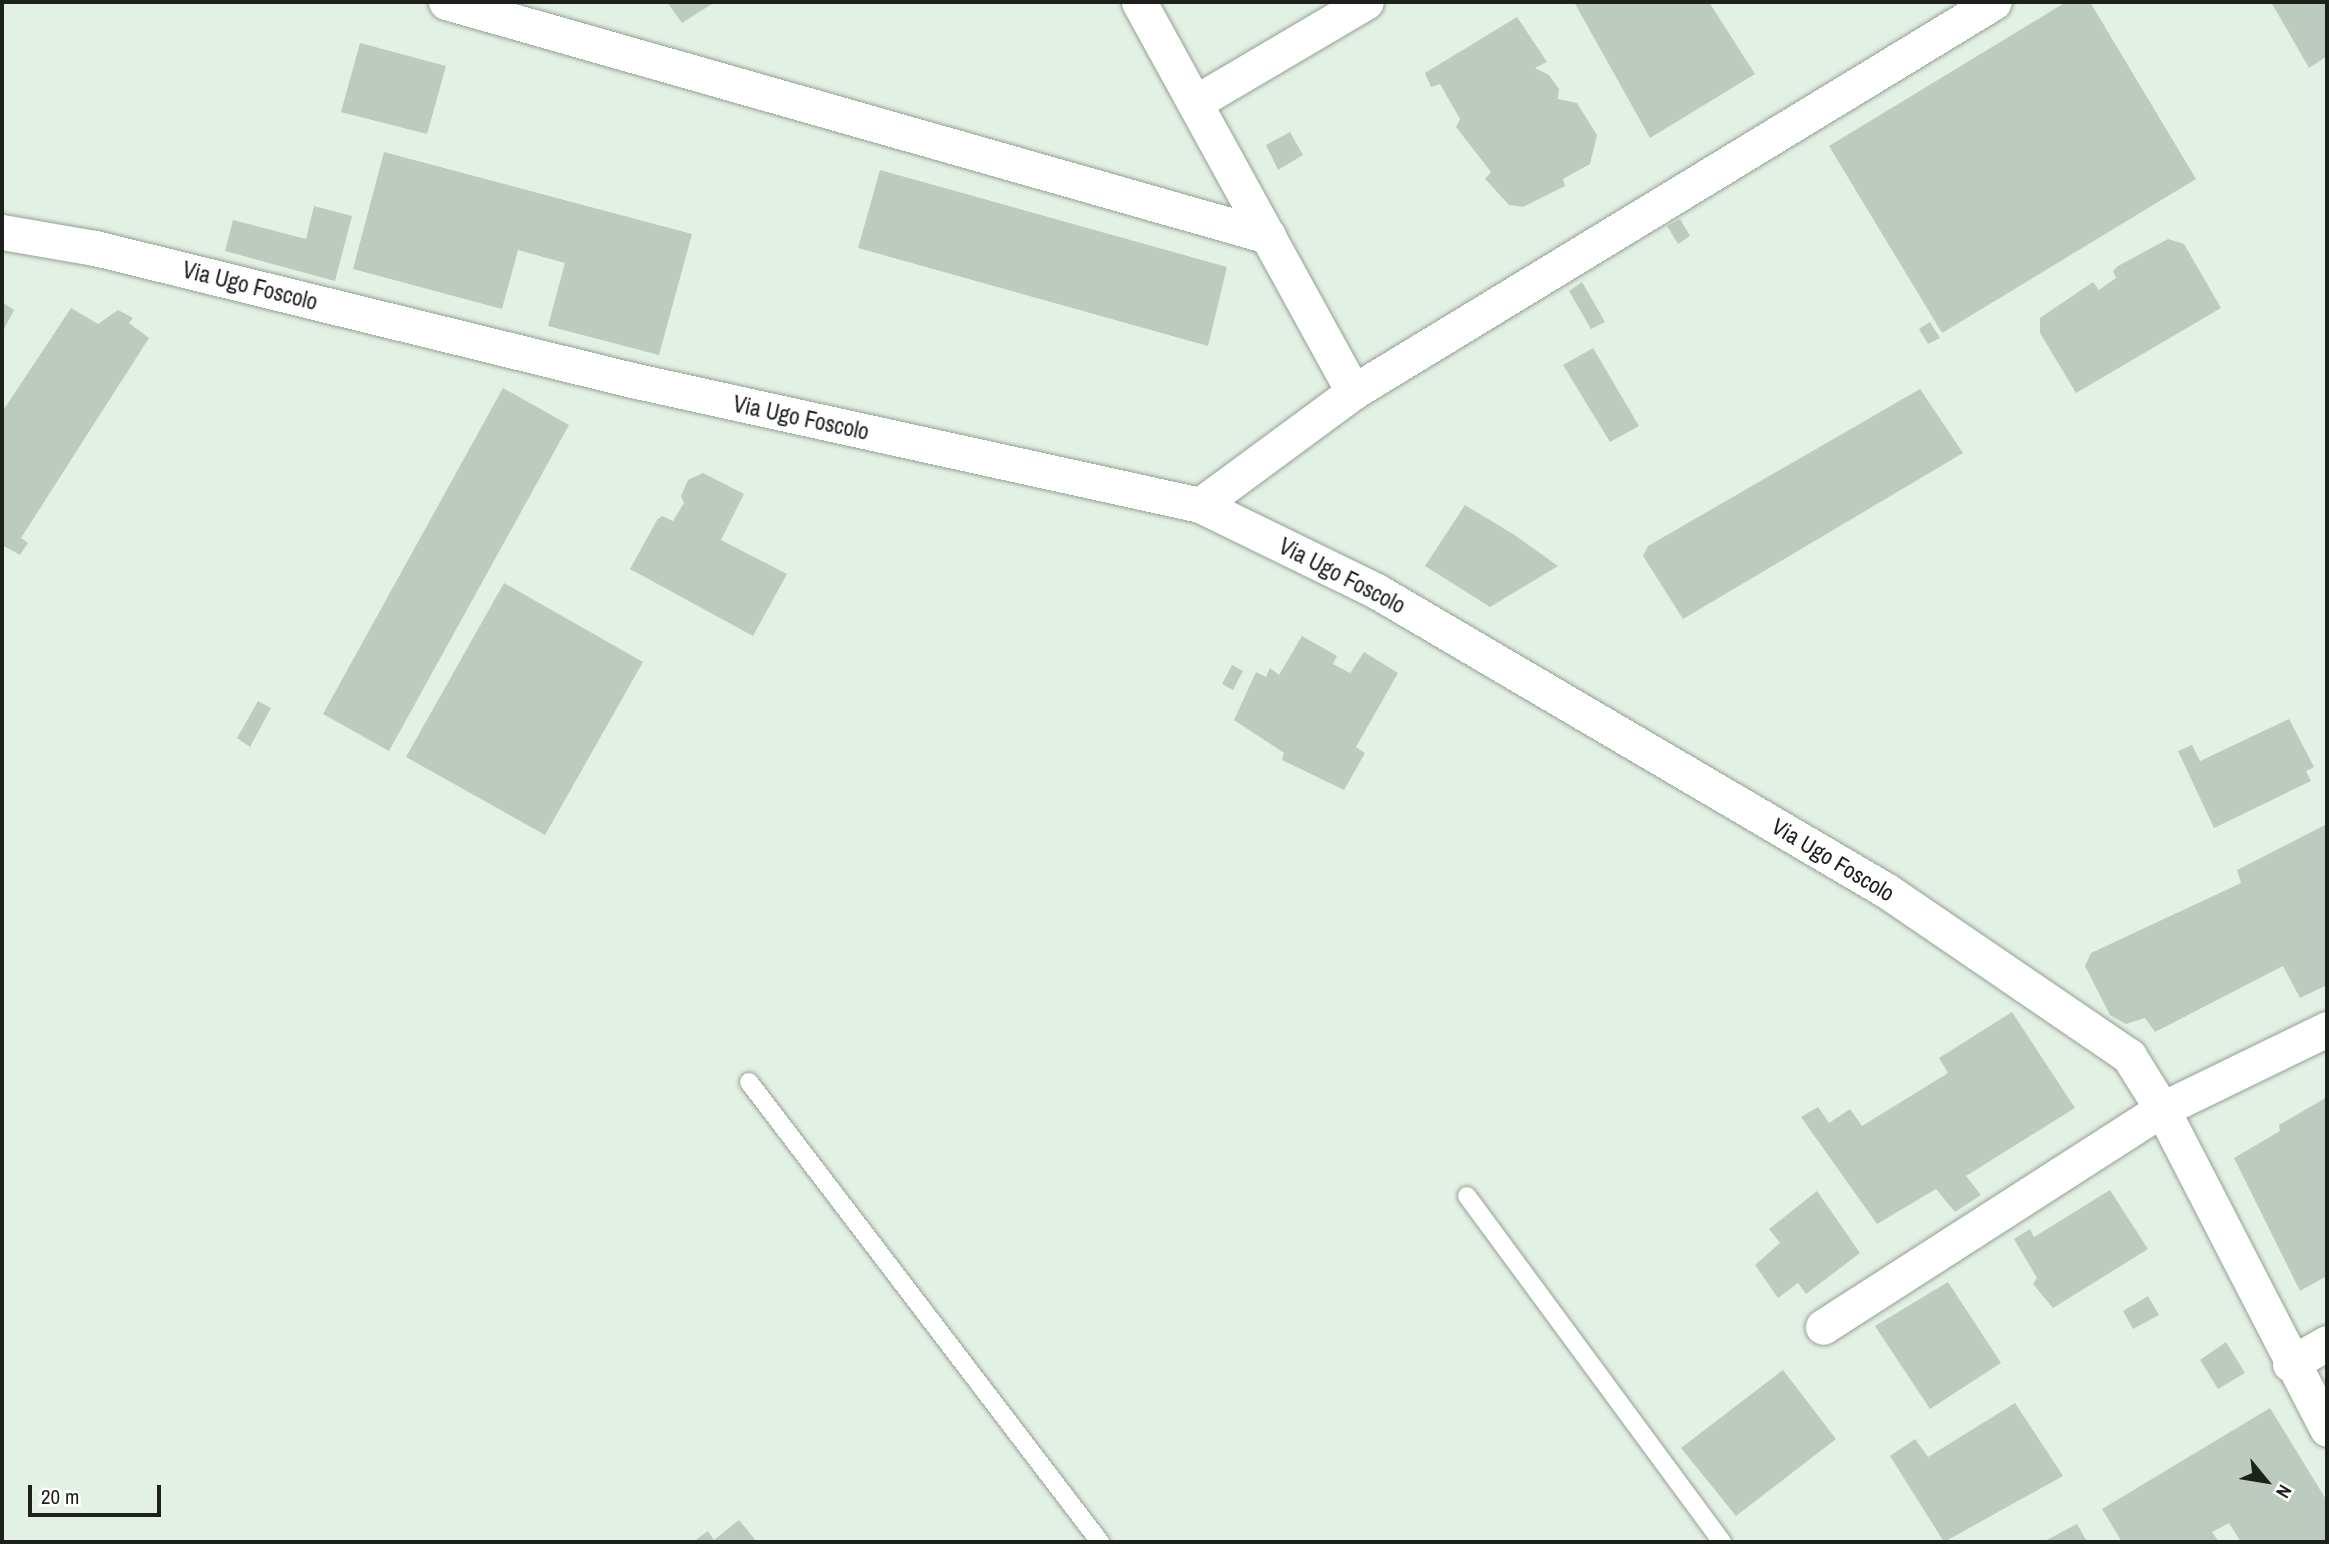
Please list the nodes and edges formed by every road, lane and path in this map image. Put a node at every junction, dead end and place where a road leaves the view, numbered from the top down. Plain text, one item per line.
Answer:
1 (446, 2) edge
2 (1139, 2) edge
3 (1366, 2) edge
4 (1994, 2) edge
5 (1196, 102) junction
6 (2, 232) edge
7 (1268, 236) junction
8 (1353, 392) junction
9 (1200, 505) junction
10 (2327, 1029) edge
11 (749, 1082) dead end
12 (2162, 1109) junction
13 (1467, 1196) dead end
14 (1823, 1327) dead end
15 (2327, 1343) edge
16 (2290, 1364) junction
17 (2327, 1429) edge
18 (1101, 1542) edge
19 (1722, 1542) edge

1 - 7 street
2 - 5 street
3 - 5 street
4 - 8 street
5 - 7 street
6 - 9 street, Via Ugo Foscolo
7 - 8 street
8 - 9 street
9 - 12 street, Via Ugo Foscolo
10 - 12 street
11 - 18 lane
12 - 14 street
12 - 16 street, Via Ugo Foscolo
13 - 19 lane
15 - 16 street
16 - 17 street, Via Ugo Foscolo

